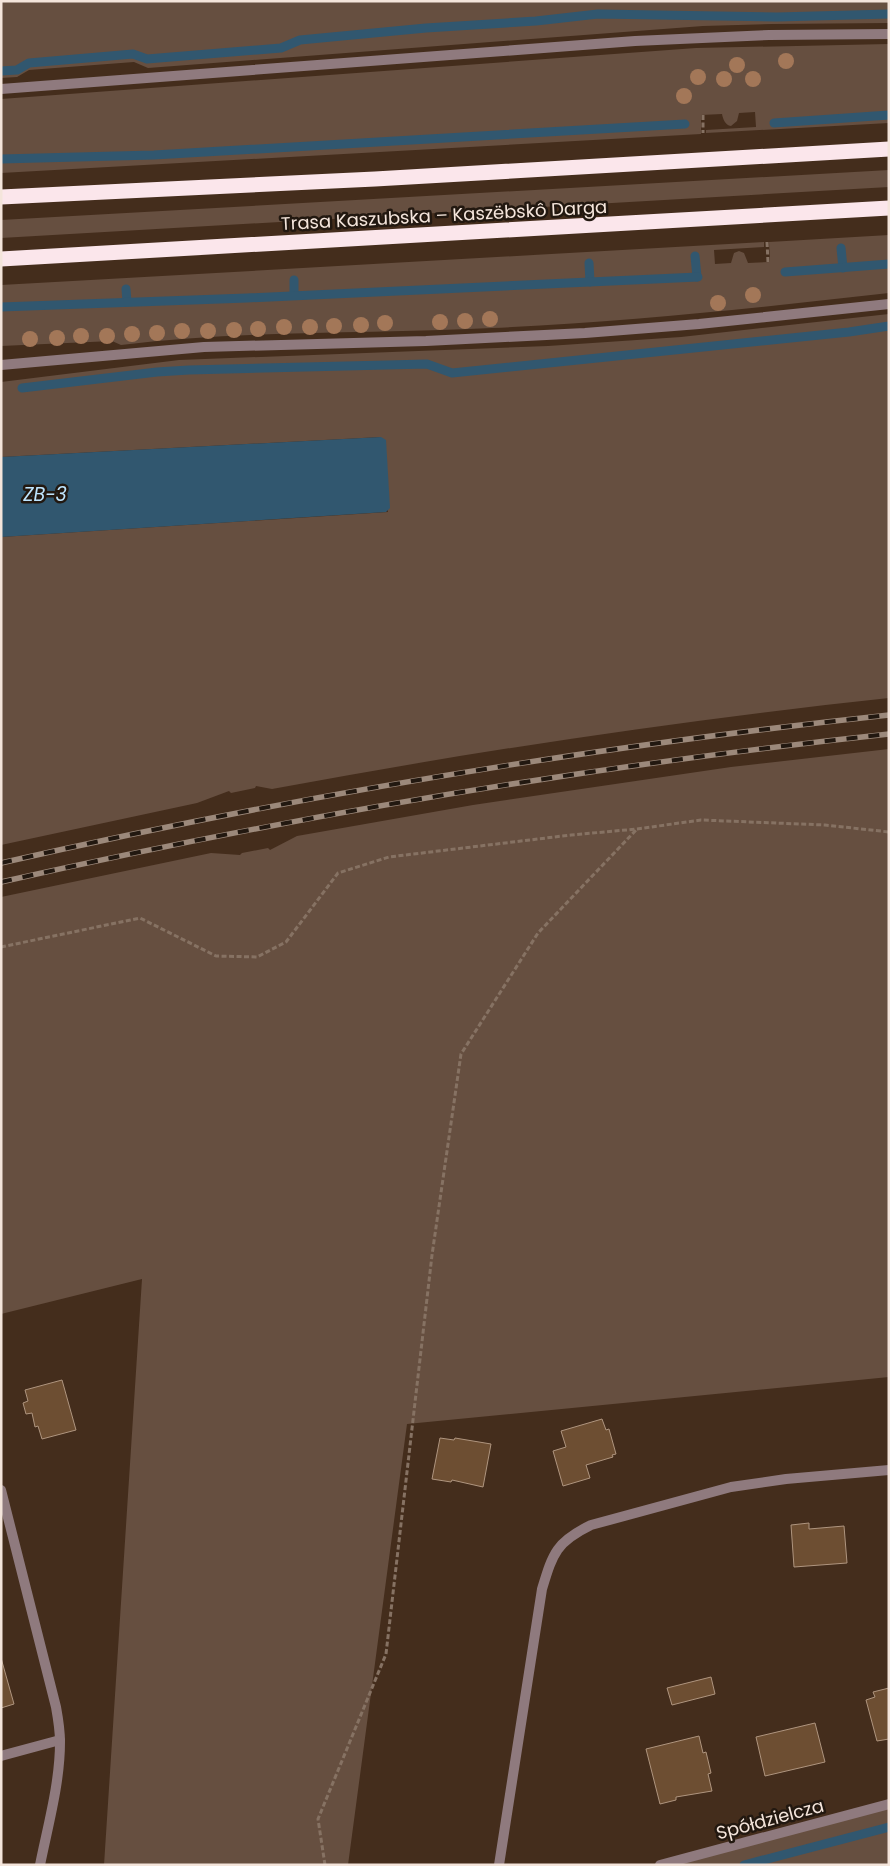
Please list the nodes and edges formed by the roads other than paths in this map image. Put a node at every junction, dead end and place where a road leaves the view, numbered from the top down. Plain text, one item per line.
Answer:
1 (889, 34) edge
2 (1, 89) edge
3 (889, 149) edge
4 (1, 197) edge
5 (889, 208) edge
6 (1, 259) edge
7 (889, 304) edge
8 (1, 366) edge
9 (889, 1470) edge
10 (1, 1490) edge
11 (60, 1740) junction
12 (1, 1756) edge
13 (889, 1804) edge
14 (40, 1865) edge
15 (499, 1865) edge
16 (660, 1865) edge

1 - 2 street
3 - 4 highway
5 - 6 highway, Trasa Kaszubska – Kaszëbskô Darga
7 - 8 street
9 - 15 street
10 - 11 street
11 - 12 street
11 - 14 street
13 - 16 street, Spółdzielcza

